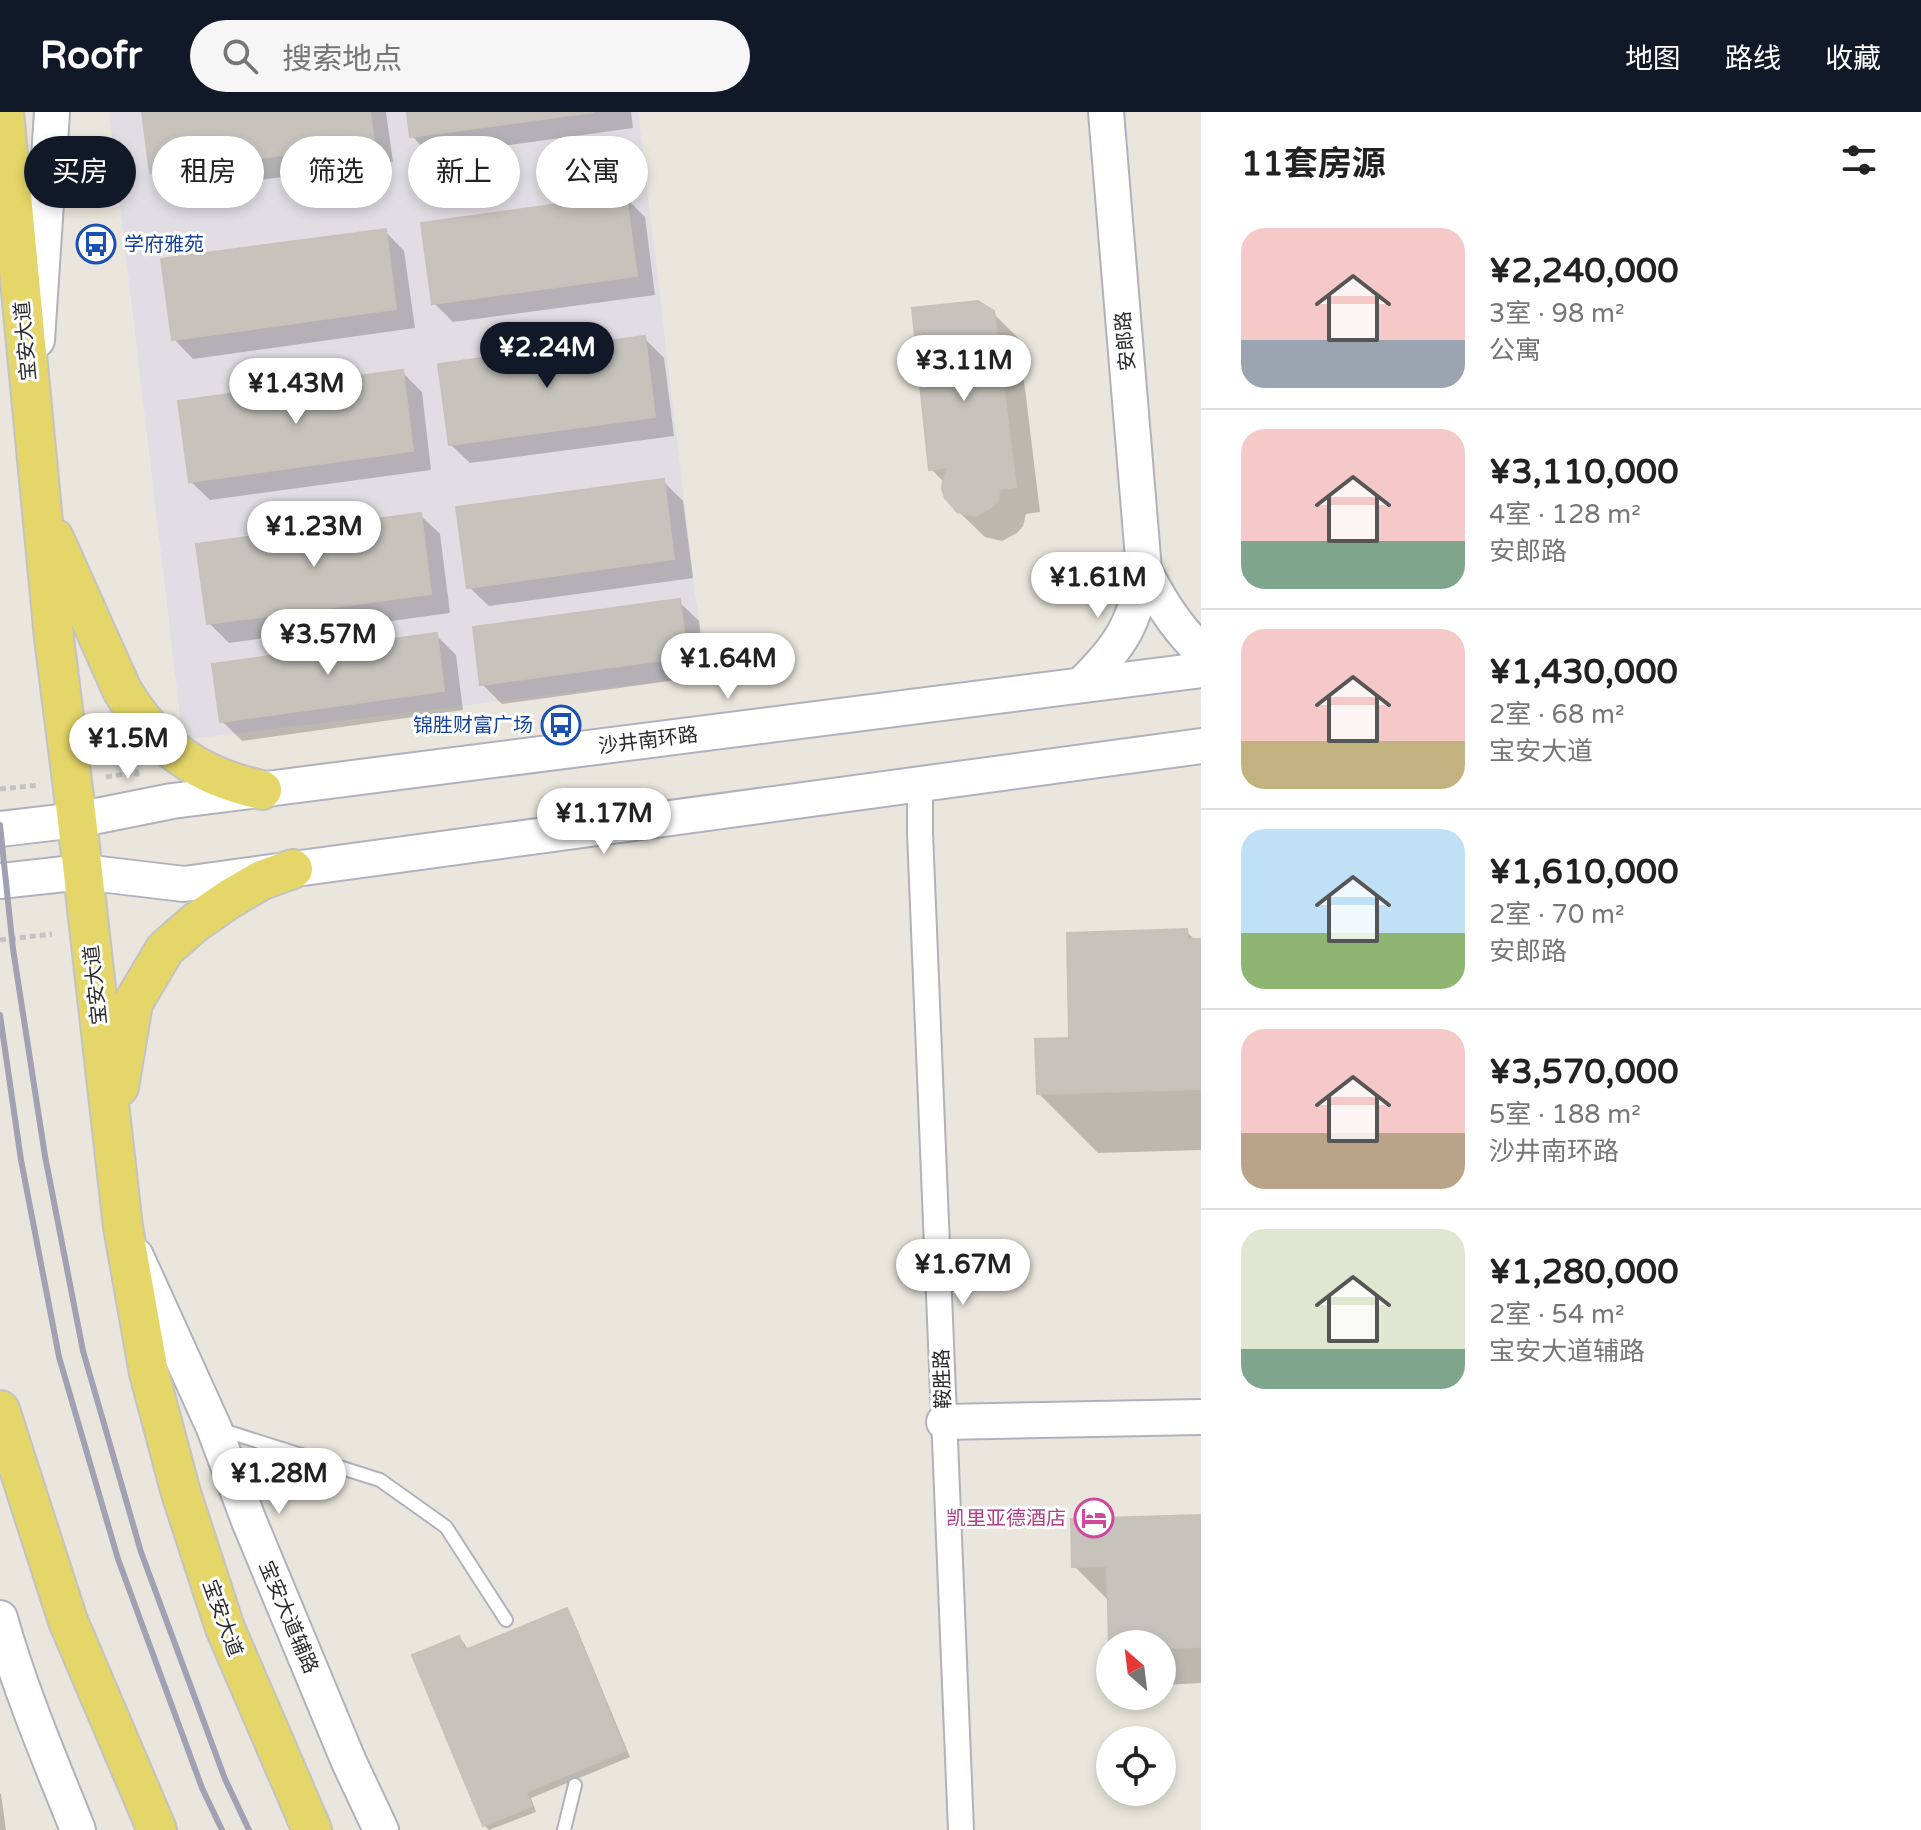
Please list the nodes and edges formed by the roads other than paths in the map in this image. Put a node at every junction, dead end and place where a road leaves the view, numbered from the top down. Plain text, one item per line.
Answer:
1 (4, 112) edge
2 (52, 112) edge
3 (1106, 112) edge
4 (32, 421) junction
5 (41, 511) junction
6 (1144, 570) junction
7 (1201, 651) edge
8 (1201, 670) edge
9 (1081, 685) junction
10 (1201, 746) edge
11 (920, 784) junction
12 (262, 790) junction
13 (77, 820) junction
14 (0, 829) edge
15 (293, 869) junction
16 (83, 872) junction
17 (0, 881) edge
18 (112, 1134) junction
19 (123, 1227) junction
20 (0, 1410) edge
21 (1201, 1417) edge
22 (944, 1422) junction
23 (214, 1428) junction
24 (0, 1618) edge
25 (506, 1620) dead end
26 (575, 1785) dead end
27 (78, 1830) edge
28 (157, 1830) edge
29 (312, 1830) edge
30 (381, 1830) edge
31 (564, 1830) edge
32 (961, 1830) edge

1 - 4 main road, 宝安大道
2 - 4 main road
3 - 6 main road, 安郎路
4 - 5 main road, 宝安大道
5 - 12 main road
5 - 13 main road, 宝安大道
6 - 7 main road, 安郎路
6 - 9 main road, 安郎路
8 - 9 main road, 沙井南环路
9 - 12 main road, 沙井南环路
10 - 11 main road
11 - 15 main road
11 - 22 street, 鞍胜路
12 - 13 main road, 沙井南环路
13 - 14 main road, 沙井南环路
13 - 16 main road, 宝安大道
15 - 16 main road
15 - 18 main road
16 - 17 main road
16 - 18 main road, 宝安大道
18 - 19 main road, 宝安大道
19 - 23 main road, 宝安大道辅路
19 - 29 main road, 宝安大道
20 - 28 main road
21 - 22 main road
22 - 32 street, 鞍胜路
23 - 25 lane
23 - 30 main road, 宝安大道辅路
24 - 27 main road
26 - 31 lane

